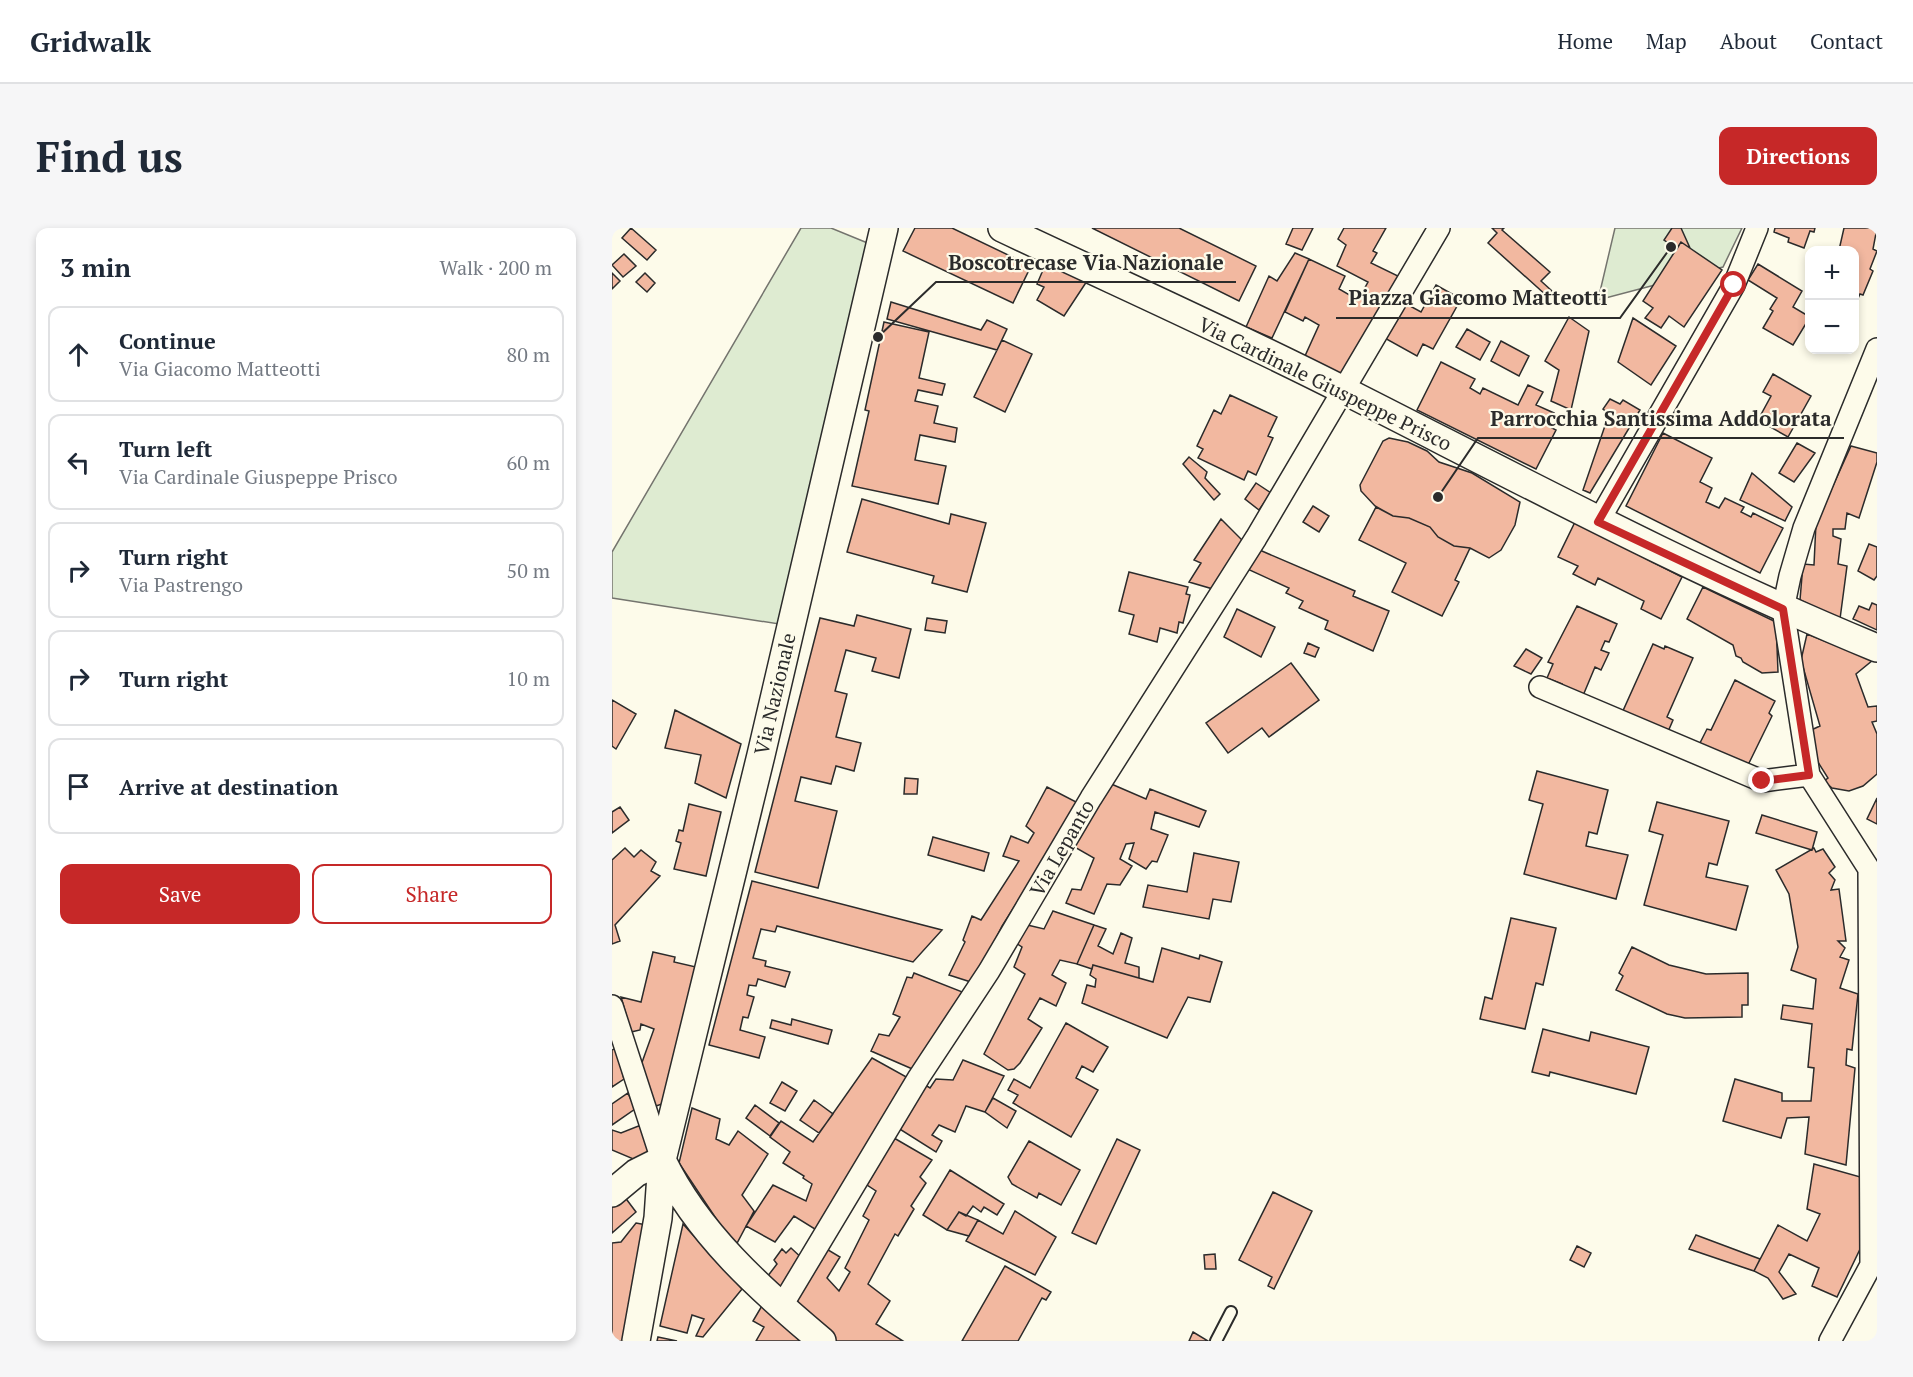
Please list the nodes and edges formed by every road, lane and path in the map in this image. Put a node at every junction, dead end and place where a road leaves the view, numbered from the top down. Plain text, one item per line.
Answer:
1 (884, 228) edge
2 (1002, 228) edge
3 (1439, 228) edge
4 (1757, 228) edge
5 (1877, 349) edge
6 (1343, 390) junction
7 (1598, 522) junction
8 (1783, 609) junction
9 (1877, 648) edge
10 (1540, 687) dead end
11 (1809, 775) junction
12 (612, 1006) edge
13 (662, 1160) junction
14 (612, 1193) edge
15 (781, 1307) junction
16 (1232, 1312) dead end
17 (636, 1341) edge
18 (822, 1341) edge
19 (1216, 1341) edge
20 (1830, 1341) edge

1 - 13 street, Via Nazionale
2 - 6 street, Via Cardinale Giuspeppe Prisco
3 - 6 street, Via Lepanto
4 - 7 street
5 - 8 street
6 - 7 street, Via Cardinale Giuspeppe Prisco
6 - 15 street, Via Lepanto
7 - 8 street, Via Cardinale Giuspeppe Prisco
8 - 9 street, Via Cardinale Giuspeppe Prisco
8 - 11 street
10 - 11 street
11 - 20 street
12 - 13 street
13 - 14 street
13 - 15 street
13 - 17 street, Via Nazionale
15 - 18 street
16 - 19 lane

